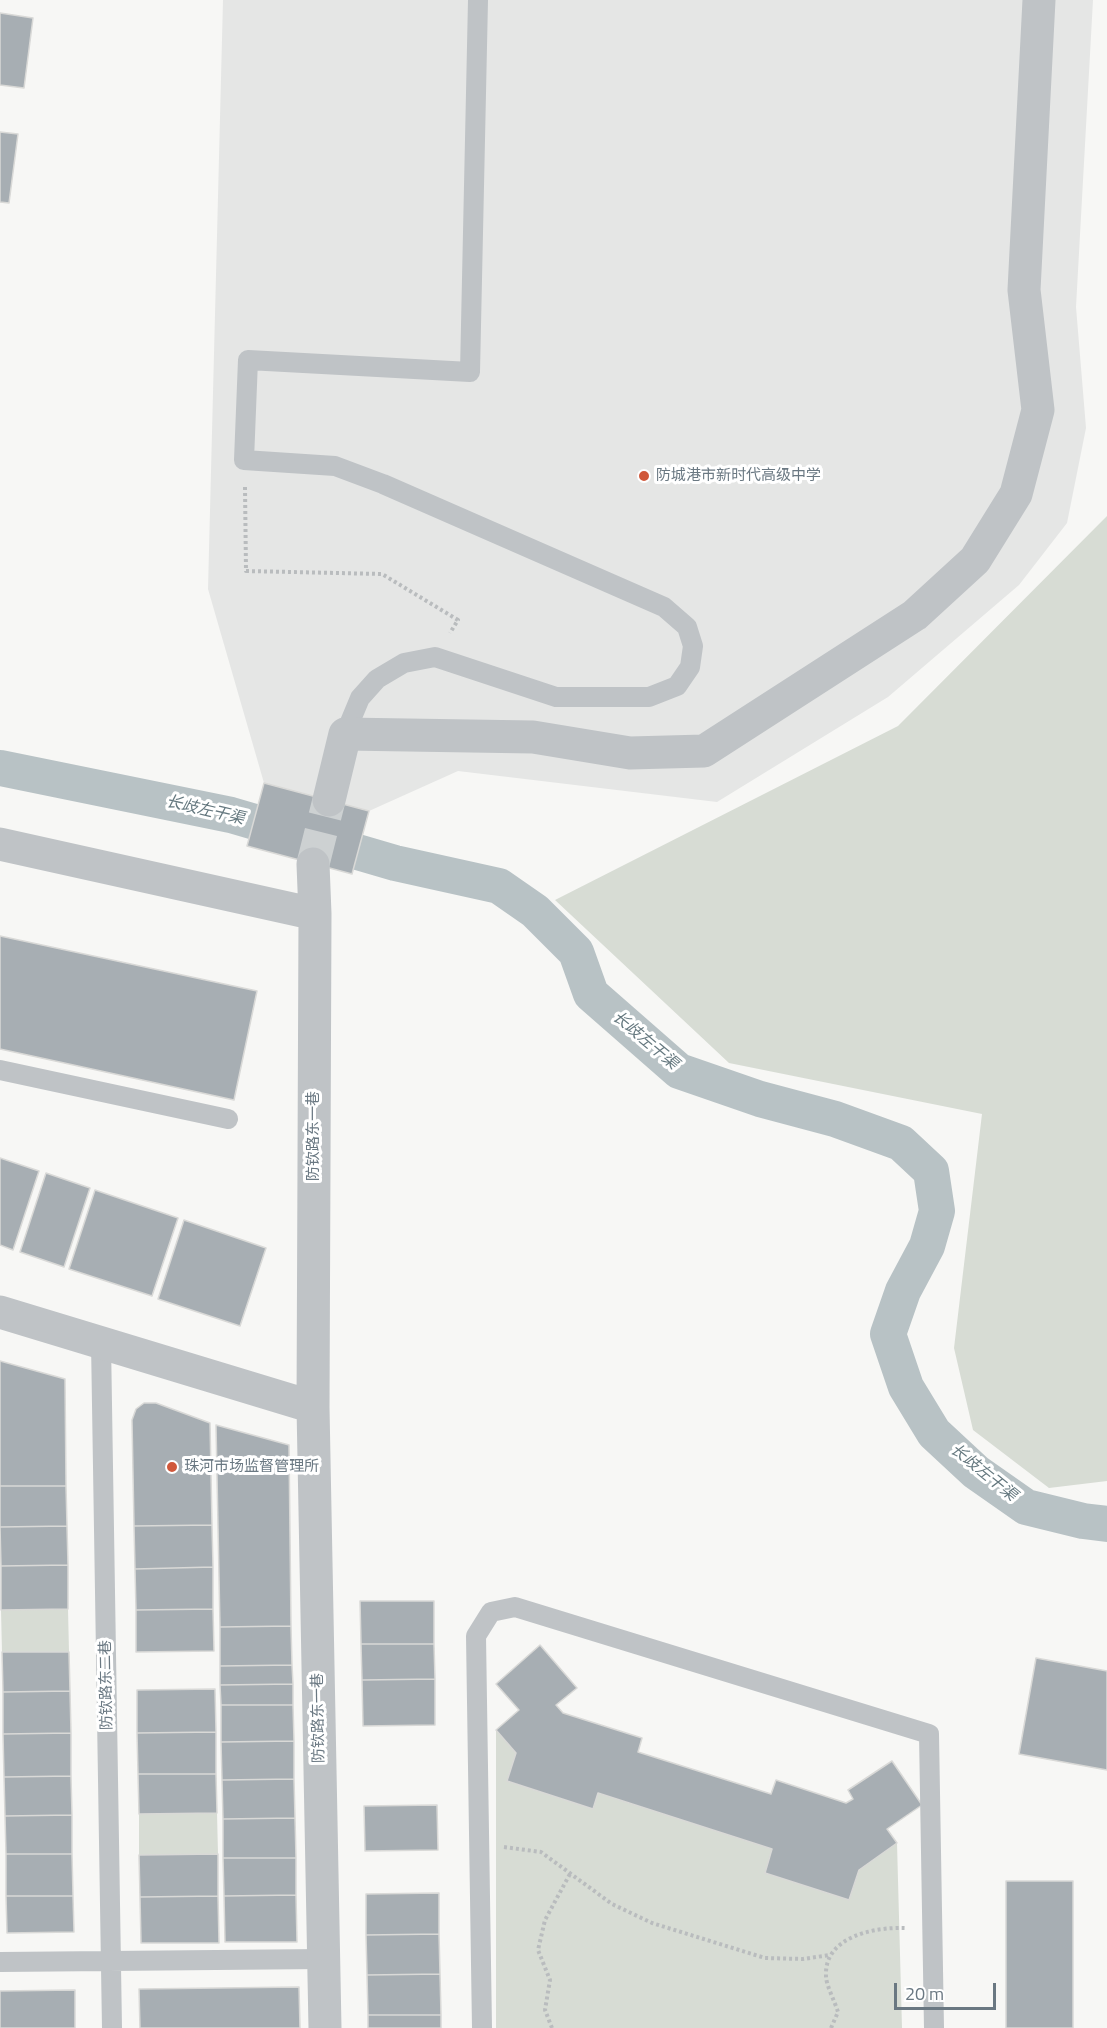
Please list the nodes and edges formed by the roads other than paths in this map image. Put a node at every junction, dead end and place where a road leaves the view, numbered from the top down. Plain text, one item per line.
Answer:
1 (478, 0) edge
2 (1039, 0) edge
3 (345, 734) junction
4 (329, 800) tunnel mouth
5 (2, 850) edge
6 (313, 864) tunnel mouth
7 (315, 914) junction
8 (0, 1070) edge
9 (228, 1119) dead end
10 (0, 1312) edge
11 (101, 1342) junction
12 (313, 1407) junction
13 (324, 1959) junction
14 (111, 1961) junction
15 (0, 1962) edge
16 (112, 2028) edge
17 (326, 2028) edge
18 (482, 2028) edge
19 (934, 2028) edge

1 - 3 lane
2 - 3 street
3 - 4 street
5 - 7 street
6 - 7 street, 防钦路东一巷
7 - 12 street, 防钦路东一巷
8 - 9 lane
10 - 11 street
11 - 12 street
11 - 14 lane, 防钦路东二巷
12 - 13 street, 防钦路东一巷
13 - 14 lane
13 - 17 street, 防钦路东一巷
14 - 15 lane
14 - 16 lane, 防钦路东二巷
18 - 19 lane

